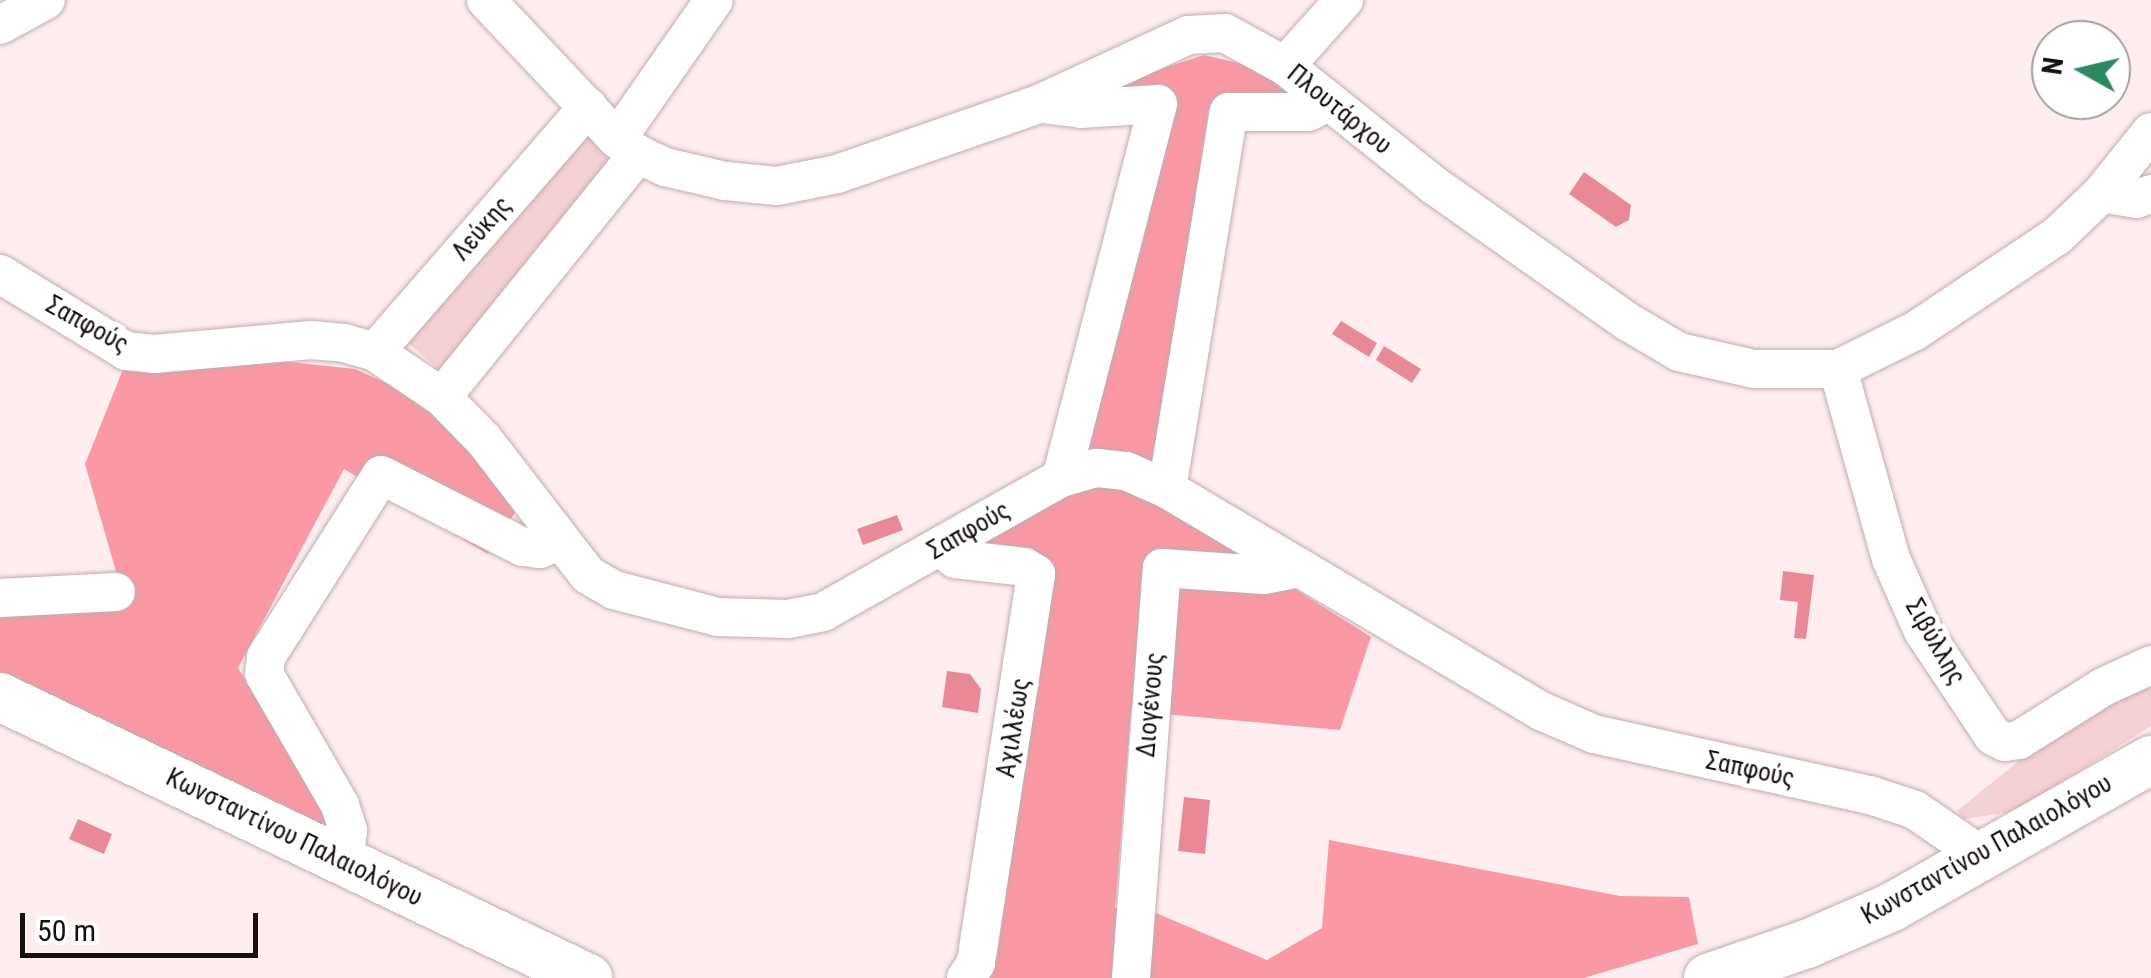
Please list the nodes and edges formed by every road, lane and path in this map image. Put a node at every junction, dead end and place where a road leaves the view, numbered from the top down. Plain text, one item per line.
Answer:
1 (46, 0) edge
2 (486, 0) edge
3 (714, 0) edge
4 (1344, 0) edge
5 (0, 25) edge
6 (1285, 66) junction
7 (1326, 103) junction
8 (1039, 104) junction
9 (588, 108) junction
10 (2151, 132) edge
11 (628, 146) junction
12 (2102, 193) junction
13 (2151, 194) edge
14 (0, 274) edge
15 (375, 352) junction
16 (1838, 369) junction
17 (442, 397) junction
18 (1061, 478) junction
19 (1167, 489) junction
20 (559, 541) junction
21 (940, 548) junction
22 (1300, 568) junction
23 (116, 592) dead end
24 (0, 598) edge
25 (2151, 665) edge
26 (0, 697) edge
27 (2151, 760) edge
28 (1982, 856) junction
29 (344, 863) junction
30 (588, 978) edge
31 (966, 978) edge
32 (1131, 978) edge
33 (1708, 978) edge

1 - 5 street
2 - 9 street, Πλουτάρχου
3 - 11 street
4 - 6 street
6 - 7 street, Πλουτάρχου
6 - 8 street, Πλουτάρχου
7 - 16 street, Πλουτάρχου
7 - 19 street
8 - 11 street, Πλουτάρχου
8 - 18 street
9 - 11 street, Πλουτάρχου
9 - 15 street, Λεύκης
10 - 12 street, Πλουτάρχου
11 - 17 street
12 - 13 street
12 - 16 street, Πλουτάρχου
14 - 15 street, Σαπφούς
15 - 17 street, Σαπφούς
16 - 25 street, Σιβύλλης
17 - 20 street, Σαπφούς
18 - 19 street, Σαπφούς
18 - 21 street, Σαπφούς
19 - 22 street, Σαπφούς
20 - 21 street, Σαπφούς
20 - 29 street
21 - 31 street, Αχιλλέως
22 - 28 street, Σαπφούς
22 - 32 street, Διογένους
23 - 24 street
26 - 29 street, Κωνσταντίνου Παλαιολόγου
27 - 28 street, Κωνσταντίνου Παλαιολόγου
28 - 33 street, Κωνσταντίνου Παλαιολόγου
29 - 30 street, Κωνσταντίνου Παλαιολόγου

